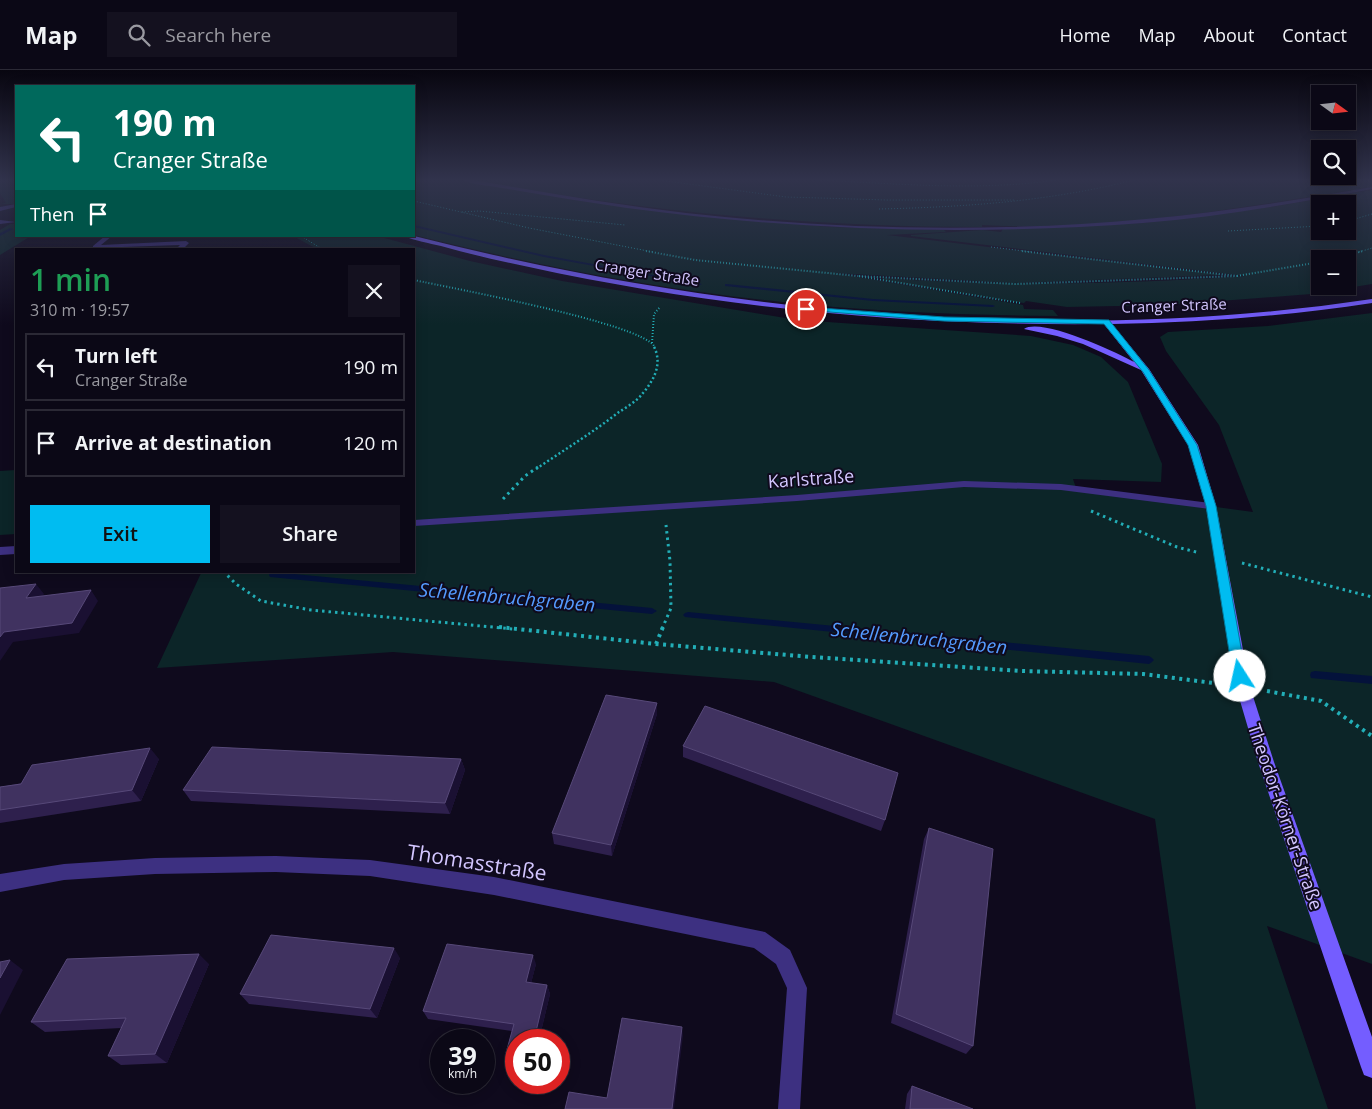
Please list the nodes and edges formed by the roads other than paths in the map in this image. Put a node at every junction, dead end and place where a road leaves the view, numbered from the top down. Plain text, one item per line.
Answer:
1 (887, 227) edge
2 (1005, 227) edge
3 (108, 237) edge
4 (411, 237) edge
5 (180, 248) edge
6 (1372, 301) edge
7 (767, 305) junction
8 (1106, 322) junction
9 (1146, 371) junction
10 (1210, 506) junction
11 (415, 523) edge
12 (15, 550) edge
13 (0, 551) edge
14 (0, 883) edge
15 (1372, 1067) edge
16 (789, 1109) edge

1 - 2 street
3 - 5 street
4 - 7 main road, Cranger Straße
6 - 8 main road, Cranger Straße
7 - 8 main road, Cranger Straße
7 - 9 main road, Cranger Straße
8 - 9 main road, Theodor-Körner-Straße
9 - 10 main road, Theodor-Körner-Straße
10 - 11 street, Karlstraße
10 - 15 main road, Theodor-Körner-Straße
12 - 13 street
14 - 16 street, Thomasstraße

